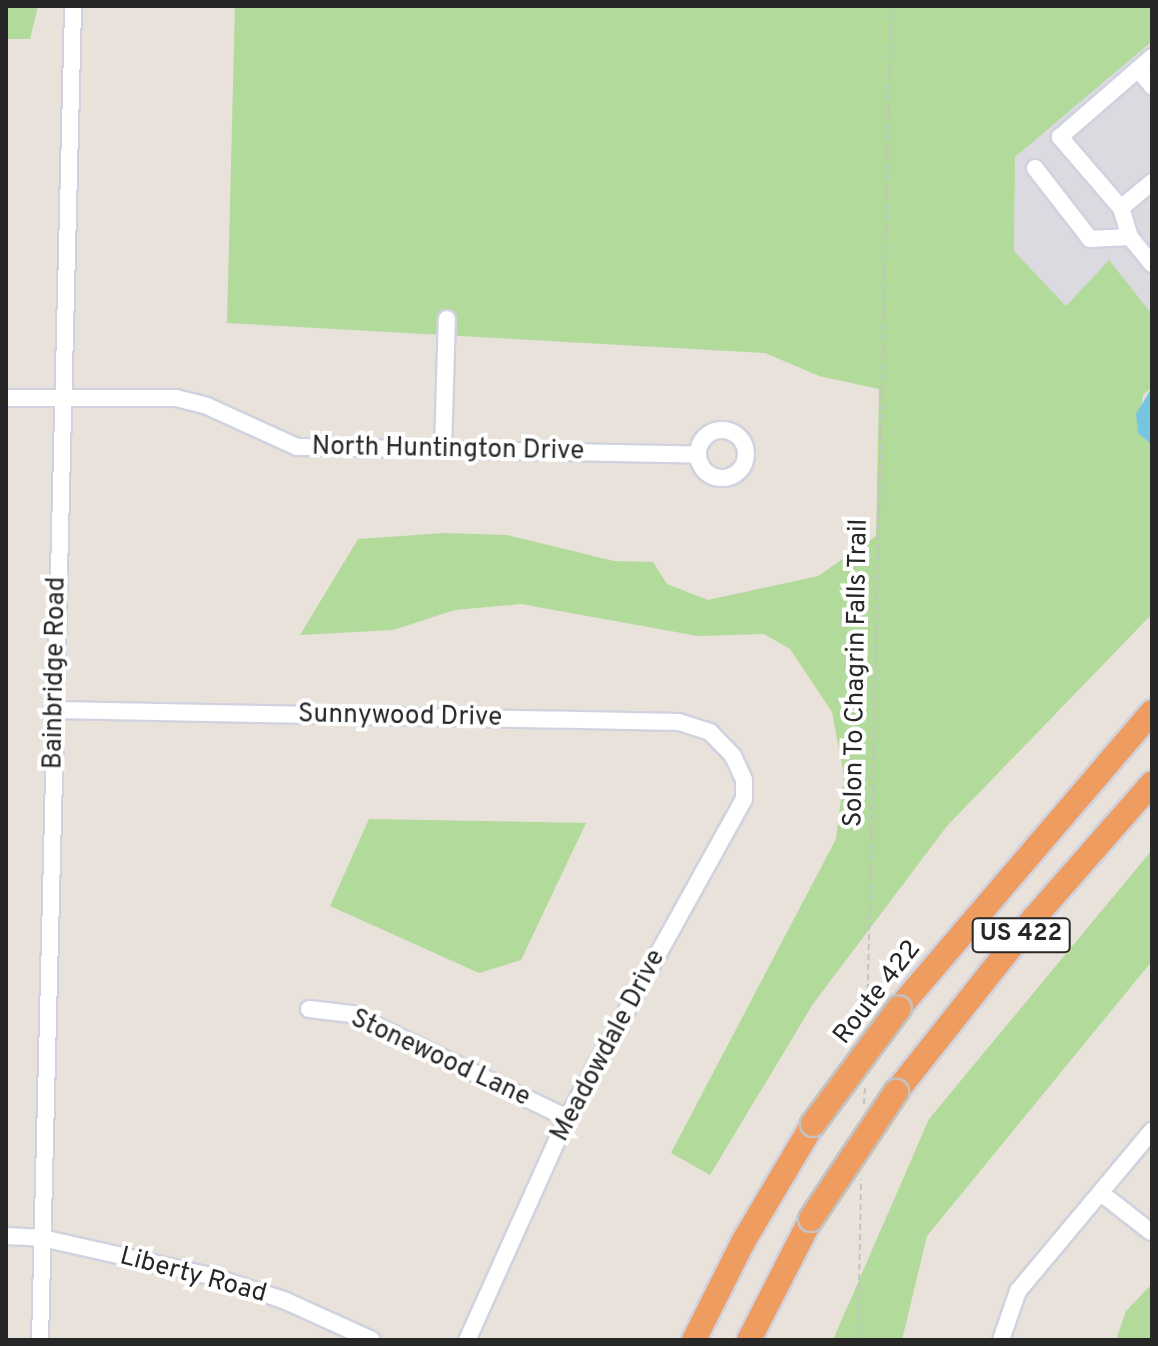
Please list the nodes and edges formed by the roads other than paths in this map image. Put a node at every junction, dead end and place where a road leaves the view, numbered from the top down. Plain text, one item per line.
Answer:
1 (73, 6) edge
2 (1152, 57) edge
3 (1138, 69) junction
4 (1152, 86) edge
5 (1035, 168) dead end
6 (1152, 182) edge
7 (1121, 208) junction
8 (1130, 237) junction
9 (1152, 264) edge
10 (447, 319) dead end
11 (6, 398) edge
12 (63, 399) junction
13 (443, 450) junction
14 (698, 455) dead end
15 (55, 710) junction
16 (1152, 712) edge
17 (733, 756) joint
18 (1152, 783) edge
19 (309, 1009) dead end
20 (567, 1118) junction
21 (1152, 1131) edge
22 (1101, 1193) junction
23 (1151, 1232) edge
24 (6, 1236) edge
25 (42, 1238) junction
26 (40, 1340) edge
27 (372, 1340) edge
28 (467, 1340) edge
29 (694, 1340) edge
30 (749, 1340) edge
31 (1001, 1340) edge

1 - 12 street, Bainbridge Road
2 - 3 street
3 - 4 street
3 - 7 street
5 - 8 street
6 - 7 street
7 - 8 street
8 - 9 street
10 - 13 street
11 - 12 street, North Huntington Drive
12 - 13 street, North Huntington Drive
12 - 15 street, Bainbridge Road
13 - 14 street, North Huntington Drive
15 - 17 street, Sunnywood Drive
15 - 25 street, Bainbridge Road
16 - 29 highway, Route 422 / US 422, bridge
17 - 20 street, Meadowdale Drive
18 - 30 highway, US 422, bridge
19 - 20 street, Stonewood Lane
20 - 28 street, Meadowdale Drive
21 - 22 street
22 - 23 street
22 - 31 street
24 - 25 street, Liberty Road
25 - 26 street, Bainbridge Road
25 - 27 street, Liberty Road

